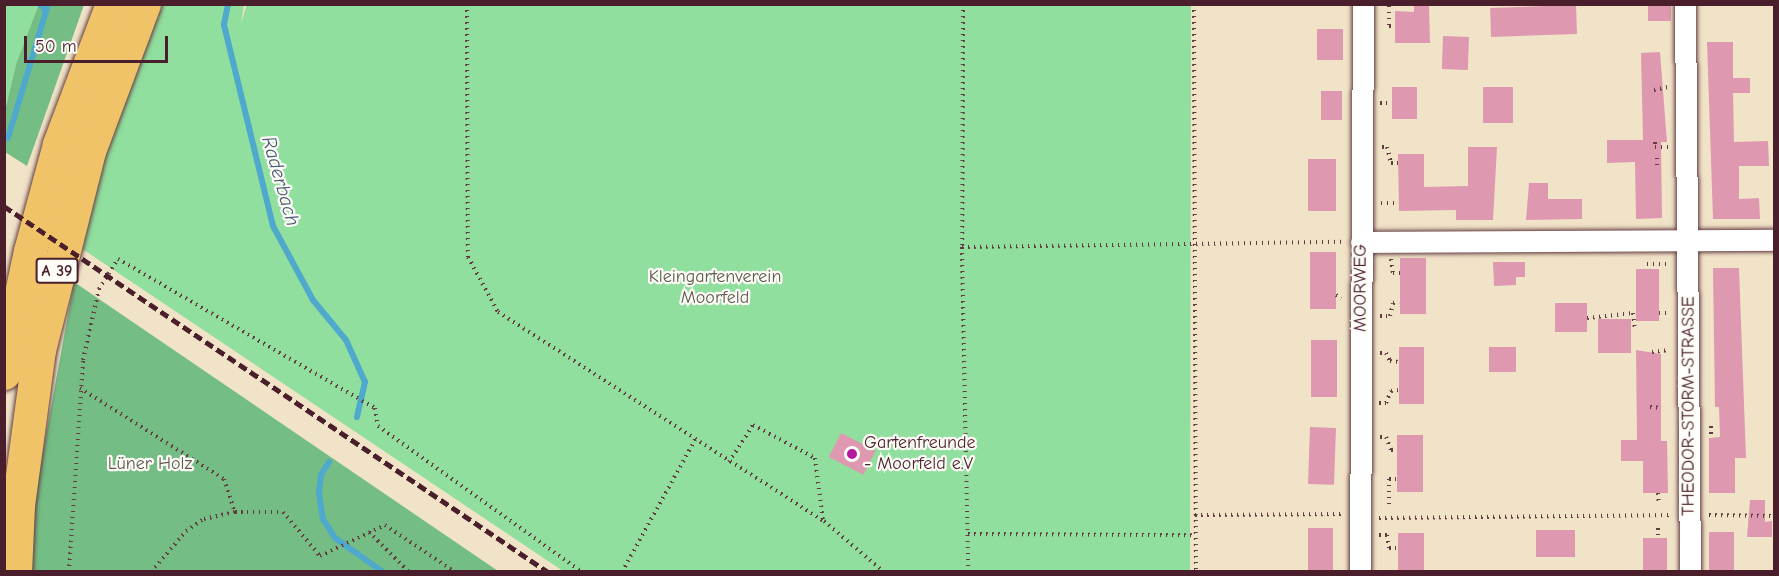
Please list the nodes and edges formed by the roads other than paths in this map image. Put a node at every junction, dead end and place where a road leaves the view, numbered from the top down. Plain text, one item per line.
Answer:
1 (112, 4) edge
2 (144, 4) edge
3 (1363, 4) edge
4 (1685, 4) edge
5 (1774, 240) edge
6 (1687, 241) junction
7 (1361, 242) junction
8 (4, 373) edge
9 (15, 572) edge
10 (1360, 572) edge
11 (1690, 572) edge

1 - 8 highway, A 39
2 - 9 highway, A 39
3 - 7 street, MOORWEG
4 - 6 street, THEODOR-STORM-STRASSE
5 - 6 street
6 - 7 street
6 - 11 street, THEODOR-STORM-STRASSE
7 - 10 street, MOORWEG

